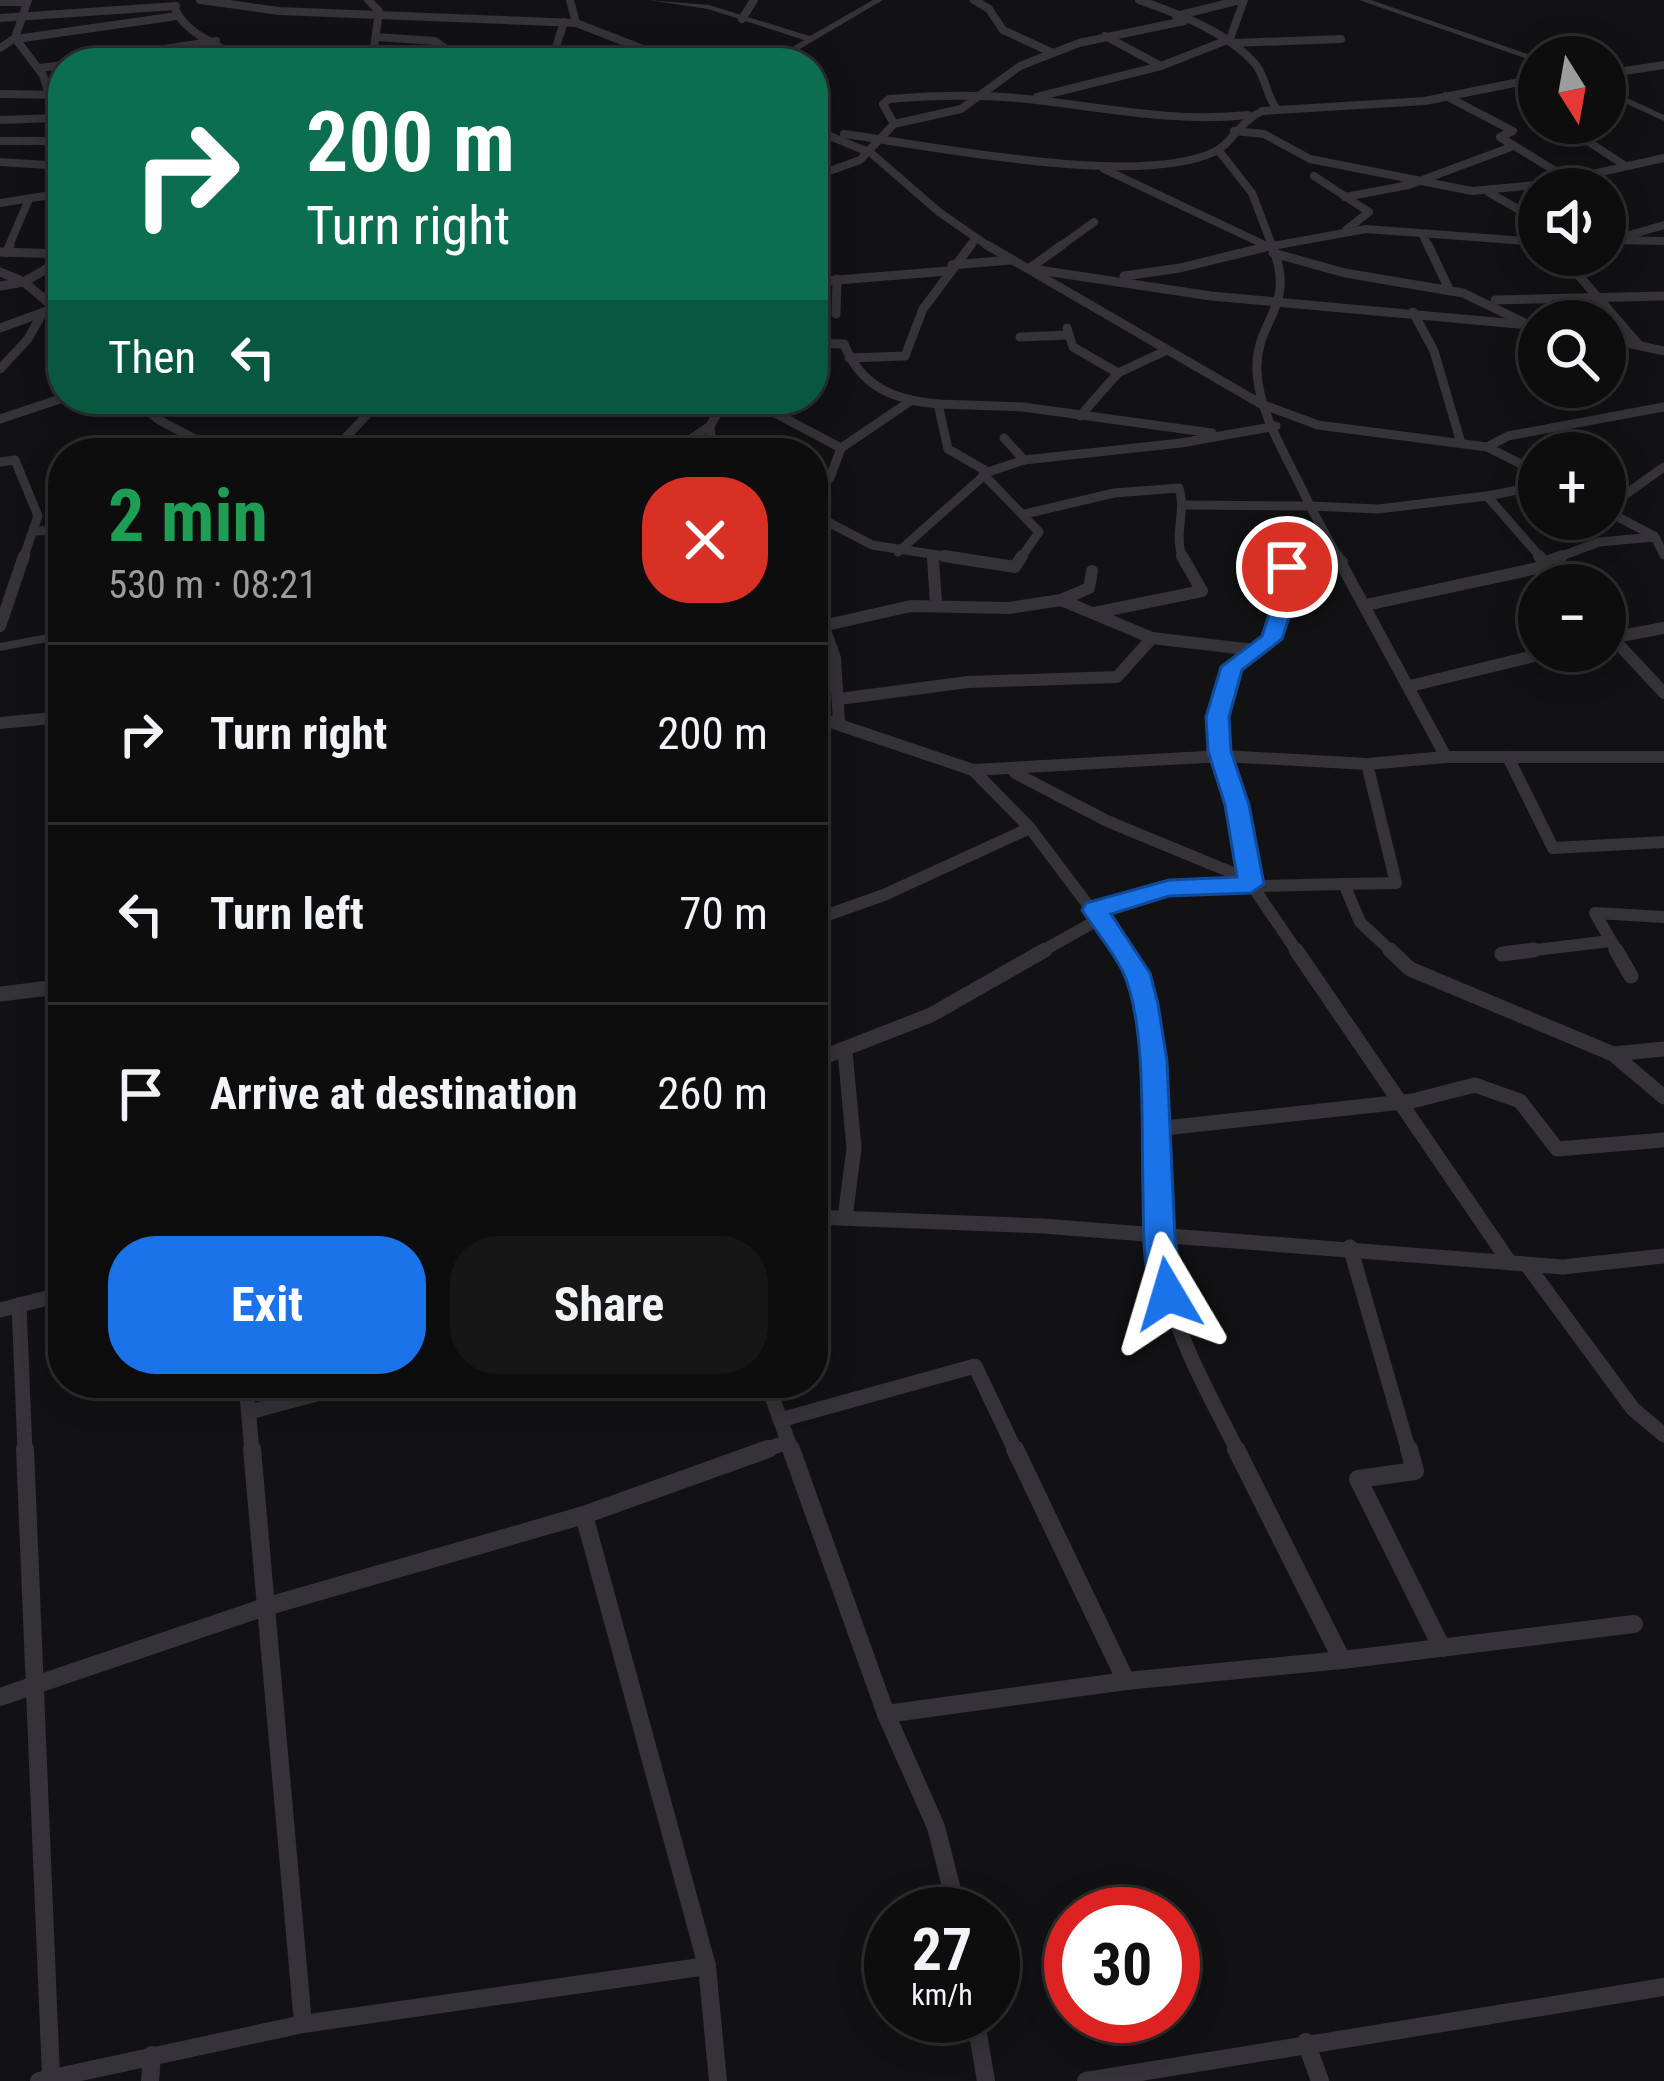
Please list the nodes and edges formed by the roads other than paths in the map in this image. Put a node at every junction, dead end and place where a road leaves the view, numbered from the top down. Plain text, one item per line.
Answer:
1 (200, 0) edge
2 (290, 0) edge
3 (386, 0) edge
4 (570, 0) edge
5 (652, 0) edge
6 (754, 0) edge
7 (879, 0) edge
8 (974, 0) edge
9 (1138, 0) edge
10 (1242, 0) edge
11 (1364, 0) edge
12 (28, 1) edge
13 (0, 2) edge
14 (372, 3) edge
15 (177, 7) edge
16 (310, 12) junction
17 (379, 15) junction
18 (22, 17) junction
19 (0, 18) edge
20 (742, 19) junction
21 (1180, 19) junction
22 (564, 22) junction
23 (576, 23) junction
24 (1106, 35) junction
25 (15, 38) junction
26 (376, 38) junction
27 (810, 39) junction
28 (1341, 40) dead end
29 (216, 41) junction
30 (1231, 42) junction
31 (0, 47) edge
32 (171, 48) edge
33 (226, 48) edge
34 (374, 48) edge
35 (445, 48) edge
36 (556, 48) edge
37 (640, 48) edge
38 (795, 48) edge
39 (1053, 53) junction
40 (1518, 55) edge
41 (1664, 65) edge
42 (1161, 66) junction
43 (48, 67) edge
44 (40, 68) junction
45 (1626, 75) edge
46 (1518, 83) edge
47 (48, 86) edge
48 (48, 93) edge
49 (0, 94) edge
50 (1626, 94) edge
51 (1446, 96) junction
52 (983, 97) junction
53 (1030, 99) junction
54 (1276, 109) junction
55 (1248, 115) junction
56 (48, 118) edge
57 (1664, 118) edge
58 (0, 120) edge
59 (894, 124) junction
60 (1234, 131) junction
61 (828, 132) edge
62 (828, 136) edge
63 (0, 141) edge
64 (48, 141) edge
65 (887, 141) junction
66 (1592, 144) edge
67 (1511, 147) junction
68 (1219, 151) junction
69 (871, 153) junction
70 (1664, 158) edge
71 (0, 162) edge
72 (48, 165) edge
73 (1624, 165) junction
74 (1099, 167) junction
75 (1548, 168) edge
76 (1612, 168) edge
77 (828, 173) edge
78 (1314, 176) dead end
79 (1424, 180) junction
80 (1518, 187) edge
81 (1488, 192) junction
82 (48, 194) edge
83 (1345, 197) junction
84 (28, 200) junction
85 (0, 203) edge
86 (1518, 208) edge
87 (1094, 222) dead end
88 (1664, 224) edge
89 (1346, 230) junction
90 (1423, 235) junction
91 (1626, 235) edge
92 (976, 238) junction
93 (1518, 241) edge
94 (1626, 241) edge
95 (1664, 242) edge
96 (1272, 248) junction
97 (3, 253) edge
98 (48, 256) edge
99 (1011, 260) junction
100 (48, 267) edge
101 (950, 268) junction
102 (1028, 268) junction
103 (0, 272) edge
104 (1580, 276) edge
105 (1108, 278) junction
106 (837, 279) junction
107 (828, 280) edge
108 (24, 282) junction
109 (0, 286) edge
110 (1448, 287) junction
111 (1599, 296) junction
112 (1664, 296) edge
113 (1488, 300) junction
114 (48, 303) edge
115 (1274, 304) junction
116 (48, 311) edge
117 (1413, 312) junction
118 (48, 313) edge
119 (836, 314) dead end
120 (0, 318) edge
121 (48, 318) edge
122 (1518, 319) edge
123 (1518, 324) edge
124 (0, 328) edge
125 (1020, 337) dead end
126 (1626, 342) edge
127 (828, 343) edge
128 (1639, 345) junction
129 (1165, 351) junction
130 (1664, 351) edge
131 (849, 358) junction
132 (0, 369) edge
133 (1118, 374) junction
134 (909, 402) junction
135 (48, 403) edge
136 (938, 404) junction
137 (1261, 404) junction
138 (1664, 407) edge
139 (151, 414) edge
140 (369, 414) edge
141 (718, 414) edge
142 (779, 414) edge
143 (1080, 416) junction
144 (0, 419) edge
145 (1276, 426) junction
146 (710, 427) junction
147 (1217, 434) junction
148 (192, 438) edge
149 (346, 438) edge
150 (693, 438) edge
151 (711, 438) edge
152 (823, 438) edge
153 (1004, 438) dead end
154 (828, 441) edge
155 (1461, 442) junction
156 (1486, 447) junction
157 (841, 448) junction
158 (1024, 460) junction
159 (0, 462) edge
160 (1518, 462) edge
161 (1664, 467) edge
162 (986, 473) junction
163 (828, 480) edge
164 (1518, 490) edge
165 (1626, 494) edge
166 (1487, 496) junction
167 (1185, 505) junction
168 (1310, 506) junction
169 (1025, 514) junction
170 (1626, 520) edge
171 (828, 522) edge
172 (48, 531) edge
173 (35, 532) junction
174 (1660, 538) edge
175 (898, 552) junction
176 (1664, 555) edge
177 (933, 558) junction
178 (1342, 562) junction
179 (1545, 564) edge
180 (1548, 564) edge
181 (1092, 571) dead end
182 (1518, 571) edge
183 (1061, 600) junction
184 (936, 604) junction
185 (1366, 605) junction
186 (1094, 613) junction
187 (0, 626) edge
188 (829, 626) joint
189 (1664, 628) edge
190 (1626, 633) edge
191 (48, 638) edge
192 (1151, 638) junction
193 (0, 647) edge
194 (1254, 650) junction
195 (1626, 654) edge
196 (1518, 660) edge
197 (1410, 686) junction
198 (1664, 693) edge
199 (839, 699) junction
200 (48, 718) edge
201 (828, 720) edge
202 (0, 723) edge
203 (839, 723) junction
204 (1223, 756) junction
205 (1446, 758) junction
206 (1508, 758) junction
207 (1664, 758) edge
208 (1367, 764) junction
209 (973, 770) junction
210 (1007, 770) junction
211 (1030, 828) junction
212 (1664, 842) edge
213 (1251, 881) junction
214 (1344, 884) junction
215 (1098, 914) junction
216 (828, 915) edge
217 (1664, 917) edge
218 (1611, 941) junction
219 (1502, 954) dead end
220 (1631, 976) dead end
221 (48, 988) edge
222 (0, 994) edge
223 (1664, 1049) edge
224 (845, 1052) junction
225 (1612, 1054) junction
226 (828, 1057) edge
227 (1664, 1097) edge
228 (1400, 1102) junction
229 (1155, 1129) junction
230 (1664, 1140) edge
231 (828, 1217) edge
232 (845, 1218) junction
233 (1160, 1238) junction
234 (1350, 1247) junction
235 (1664, 1256) edge
236 (1519, 1264) junction
237 (48, 1298) edge
238 (10, 1308) edge
239 (248, 1398) edge
240 (302, 1398) edge
241 (772, 1398) edge
242 (249, 1412) junction
243 (780, 1420) junction
244 (1664, 1435) edge
245 (787, 1442) junction
246 (584, 1515) junction
247 (266, 1607) junction
248 (1634, 1624) dead end
249 (1442, 1648) junction
250 (1342, 1660) junction
251 (1126, 1681) junction
252 (35, 1687) junction
253 (0, 1697) edge
254 (886, 1714) junction
255 (951, 1887) edge
256 (707, 1966) junction
257 (1664, 1987) edge
258 (303, 2024) junction
259 (1306, 2042) junction
260 (980, 2043) edge
261 (152, 2055) junction
262 (1132, 2077) edge
263 (45, 2079) edge
264 (150, 2081) edge
265 (718, 2081) edge
266 (986, 2081) edge
267 (1086, 2081) edge
268 (1319, 2081) edge

1 - 16 street
2 - 16 street
3 - 14 street
4 - 23 street
5 - 20 street
6 - 20 street
7 - 27 street
8 - 39 street
9 - 21 street
10 - 21 street
10 - 30 street
11 - 40 street
12 - 13 street
12 - 18 street
14 - 17 street
15 - 18 street
15 - 25 street
15 - 29 street
16 - 17 street
17 - 22 street
17 - 26 street
18 - 19 street
18 - 25 street
20 - 27 street
21 - 24 street
21 - 30 street
22 - 23 street
22 - 36 street
23 - 37 street
24 - 39 street
24 - 42 street
25 - 31 street
25 - 44 street
26 - 34 street
26 - 35 street
27 - 38 street
28 - 30 street
29 - 32 street
29 - 33 street
30 - 42 street
30 - 54 street
39 - 52 street
41 - 45 street
42 - 53 street
43 - 44 street
44 - 47 street
46 - 51 street
48 - 49 street
50 - 57 street
51 - 54 street
51 - 67 street
52 - 53 street
52 - 59 street
52 - 59 street
53 - 55 street
54 - 55 street
55 - 60 street
56 - 58 street
59 - 65 street
60 - 68 street
60 - 79 street
61 - 65 street
62 - 69 street
63 - 64 street
65 - 69 street
65 - 74 street
66 - 73 street
67 - 75 street
67 - 79 street
68 - 74 street
68 - 96 street
69 - 77 street
69 - 92 street
70 - 73 street
71 - 72 street
73 - 76 street
74 - 96 street
78 - 83 street
79 - 81 street
79 - 83 street
80 - 81 street
81 - 86 street
82 - 84 street
83 - 89 street
84 - 85 street
84 - 97 street
87 - 102 street
88 - 91 street
89 - 90 street
89 - 96 street
90 - 93 street
90 - 110 street
92 - 99 street
92 - 101 street
94 - 95 street
96 - 105 street
96 - 110 street
96 - 115 street
97 - 98 street
99 - 101 street
99 - 102 street
100 - 108 street
101 - 106 street
101 - 131 street
102 - 105 street
102 - 129 street
103 - 108 street
104 - 111 street
105 - 115 street
106 - 107 street
106 - 119 street
108 - 109 street
108 - 114 street
110 - 113 street
111 - 112 street
111 - 113 street
111 - 128 street
113 - 122 street
115 - 117 street
115 - 137 street
116 - 120 street
117 - 123 street
117 - 155 street
118 - 124 street
121 - 132 street
125 - 133 street
126 - 128 street
127 - 131 street
128 - 130 street
129 - 133 street
129 - 137 street
131 - 134 street
133 - 143 street
134 - 136 street
134 - 157 street
135 - 144 street
136 - 143 street
136 - 162 street
137 - 145 street
137 - 155 street
138 - 156 street
139 - 148 street
140 - 149 street
141 - 146 street
142 - 152 street
143 - 147 street
145 - 147 street
145 - 168 street
146 - 150 street
146 - 151 street
147 - 158 street
153 - 158 street
154 - 157 street
155 - 156 street
156 - 160 street
157 - 163 street
158 - 162 street
159 - 173 street
161 - 165 street
162 - 169 street
162 - 175 street
164 - 166 street
166 - 168 street
166 - 179 street
167 - 168 street
167 - 169 street
167 - 186 street
168 - 178 street
169 - 177 street
170 - 174 street
171 - 175 street
172 - 173 street
173 - 187 street
174 - 176 street
174 - 180 street
175 - 177 street
177 - 184 street
178 - 185 street
178 - 194 street
181 - 183 street
182 - 185 street
183 - 184 street
183 - 186 street
184 - 188 street
185 - 197 street
186 - 192 street
188 - 199 street
189 - 190 street
191 - 193 street
192 - 194 street
192 - 199 street
194 - 204 street
195 - 198 street
196 - 197 street
197 - 205 street
199 - 203 street
200 - 202 street
201 - 203 street
203 - 209 street
204 - 208 street
204 - 210 street
204 - 213 street
205 - 206 street
205 - 208 street
206 - 207 street
206 - 212 street
208 - 214 street
209 - 210 street
209 - 211 street
210 - 213 street
211 - 215 street
211 - 216 street
213 - 214 street
213 - 215 street
213 - 228 street
214 - 225 street
215 - 224 street
215 - 229 street
217 - 218 street
218 - 219 street
218 - 220 street
221 - 222 street
223 - 225 street
224 - 226 street
224 - 232 street
225 - 227 street
228 - 229 street
228 - 230 street
228 - 236 street
229 - 233 street
231 - 232 street
232 - 233 street
233 - 234 street
233 - 250 street
234 - 236 street
234 - 249 street
235 - 236 street
236 - 244 street
237 - 238 street
238 - 252 street
239 - 242 street
240 - 242 street
241 - 243 street
242 - 247 street
243 - 245 street
243 - 251 street
245 - 246 street
245 - 254 street
246 - 247 street
246 - 256 street
247 - 252 street
247 - 258 street
248 - 249 street
249 - 250 street
250 - 251 street
251 - 254 street
252 - 253 street
252 - 263 street
254 - 255 street
256 - 258 street
256 - 265 street
257 - 259 street
258 - 261 street
259 - 262 street
259 - 268 street
260 - 266 street
261 - 263 street
261 - 264 street
262 - 267 street

